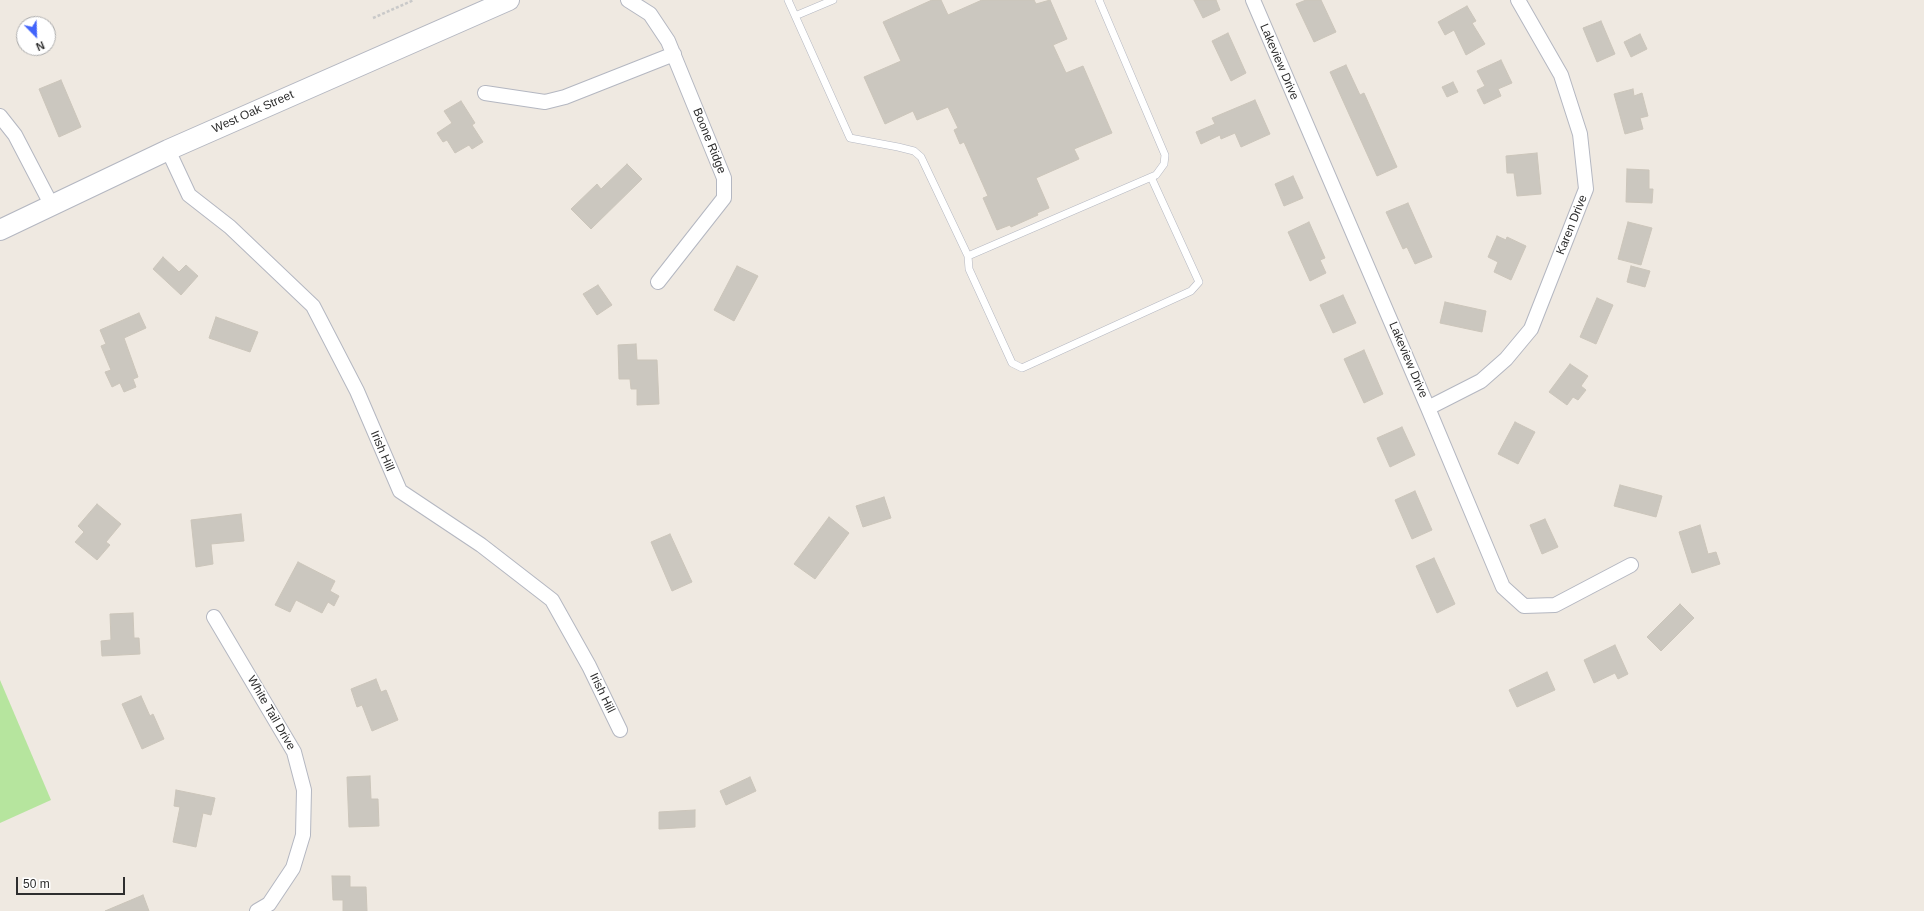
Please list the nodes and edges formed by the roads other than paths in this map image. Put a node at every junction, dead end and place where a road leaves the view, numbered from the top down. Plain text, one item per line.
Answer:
1 (509, 0) edge
2 (628, 0) edge
3 (788, 0) edge
4 (833, 0) edge
5 (1099, 0) edge
6 (1253, 0) edge
7 (1518, 0) edge
8 (795, 16) junction
9 (674, 54) junction
10 (485, 93) dead end
11 (0, 116) edge
12 (168, 150) junction
13 (1151, 177) junction
14 (52, 206) junction
15 (0, 230) edge
16 (968, 256) junction
17 (658, 282) dead end
18 (1428, 408) junction
19 (1631, 565) dead end
20 (214, 617) dead end
21 (620, 730) dead end
22 (267, 909) edge

1 - 12 main road, West Oak Street
2 - 9 street, Boone Ridge
3 - 8 lane
4 - 8 lane
5 - 13 lane
6 - 18 street, Lakeview Drive
7 - 18 street, Karen Drive
8 - 16 lane
9 - 10 street
9 - 17 street, Boone Ridge
11 - 14 street
12 - 14 main road, West Oak Street
12 - 21 street, Irish Hill
13 - 16 lane
13 - 16 lane
14 - 15 main road, West Oak Street
18 - 19 street, Lakeview Drive
20 - 22 street, White Tail Drive

